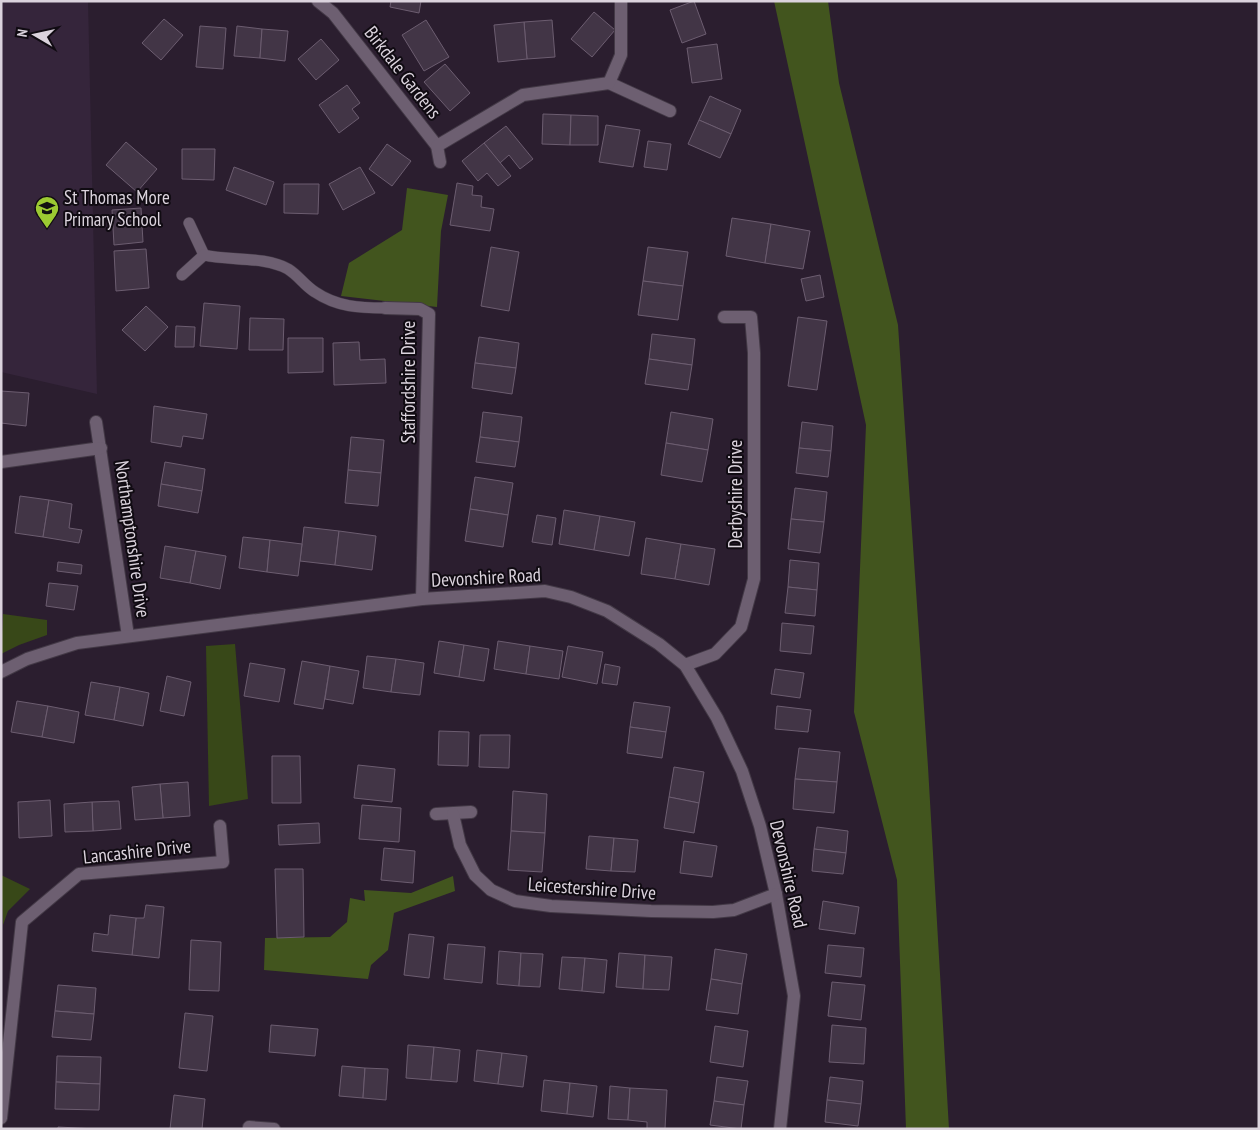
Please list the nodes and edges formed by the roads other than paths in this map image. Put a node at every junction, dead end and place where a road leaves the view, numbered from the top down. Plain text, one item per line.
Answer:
1 (318, 1) edge
2 (621, 1) edge
3 (609, 83) junction
4 (670, 111) dead end
5 (437, 146) junction
6 (440, 162) dead end
7 (189, 223) dead end
8 (204, 255) junction
9 (182, 275) dead end
10 (385, 308) joint
11 (724, 317) dead end
12 (96, 422) dead end
13 (101, 448) junction
14 (1, 462) edge
15 (422, 600) junction
16 (128, 636) junction
17 (685, 665) junction
18 (1, 672) edge
19 (471, 812) dead end
20 (436, 814) dead end
21 (452, 814) junction
22 (220, 826) dead end
23 (776, 894) junction
24 (1, 1118) edge
25 (250, 1127) dead end
26 (274, 1129) edge
27 (780, 1129) edge

1 - 5 street, Birkdale Gardens
2 - 3 street
3 - 4 street
3 - 5 street, Birkdale Gardens
5 - 6 street, Birkdale Gardens
7 - 8 lane
8 - 9 lane
8 - 10 lane, Staffordshire Drive
10 - 15 street, Staffordshire Drive
11 - 17 street, Derbyshire Drive
12 - 13 street, Northamptonshire Drive
13 - 14 street, Northamptonshire Drive
13 - 16 street, Northamptonshire Drive
15 - 16 street, Devonshire Road
15 - 17 street, Devonshire Road
16 - 18 street, Devonshire Road
17 - 23 street, Devonshire Road
19 - 21 street
20 - 21 street
21 - 23 street, Leicestershire Drive
22 - 24 street, Lancashire Drive
23 - 27 street, Devonshire Road
25 - 26 street

